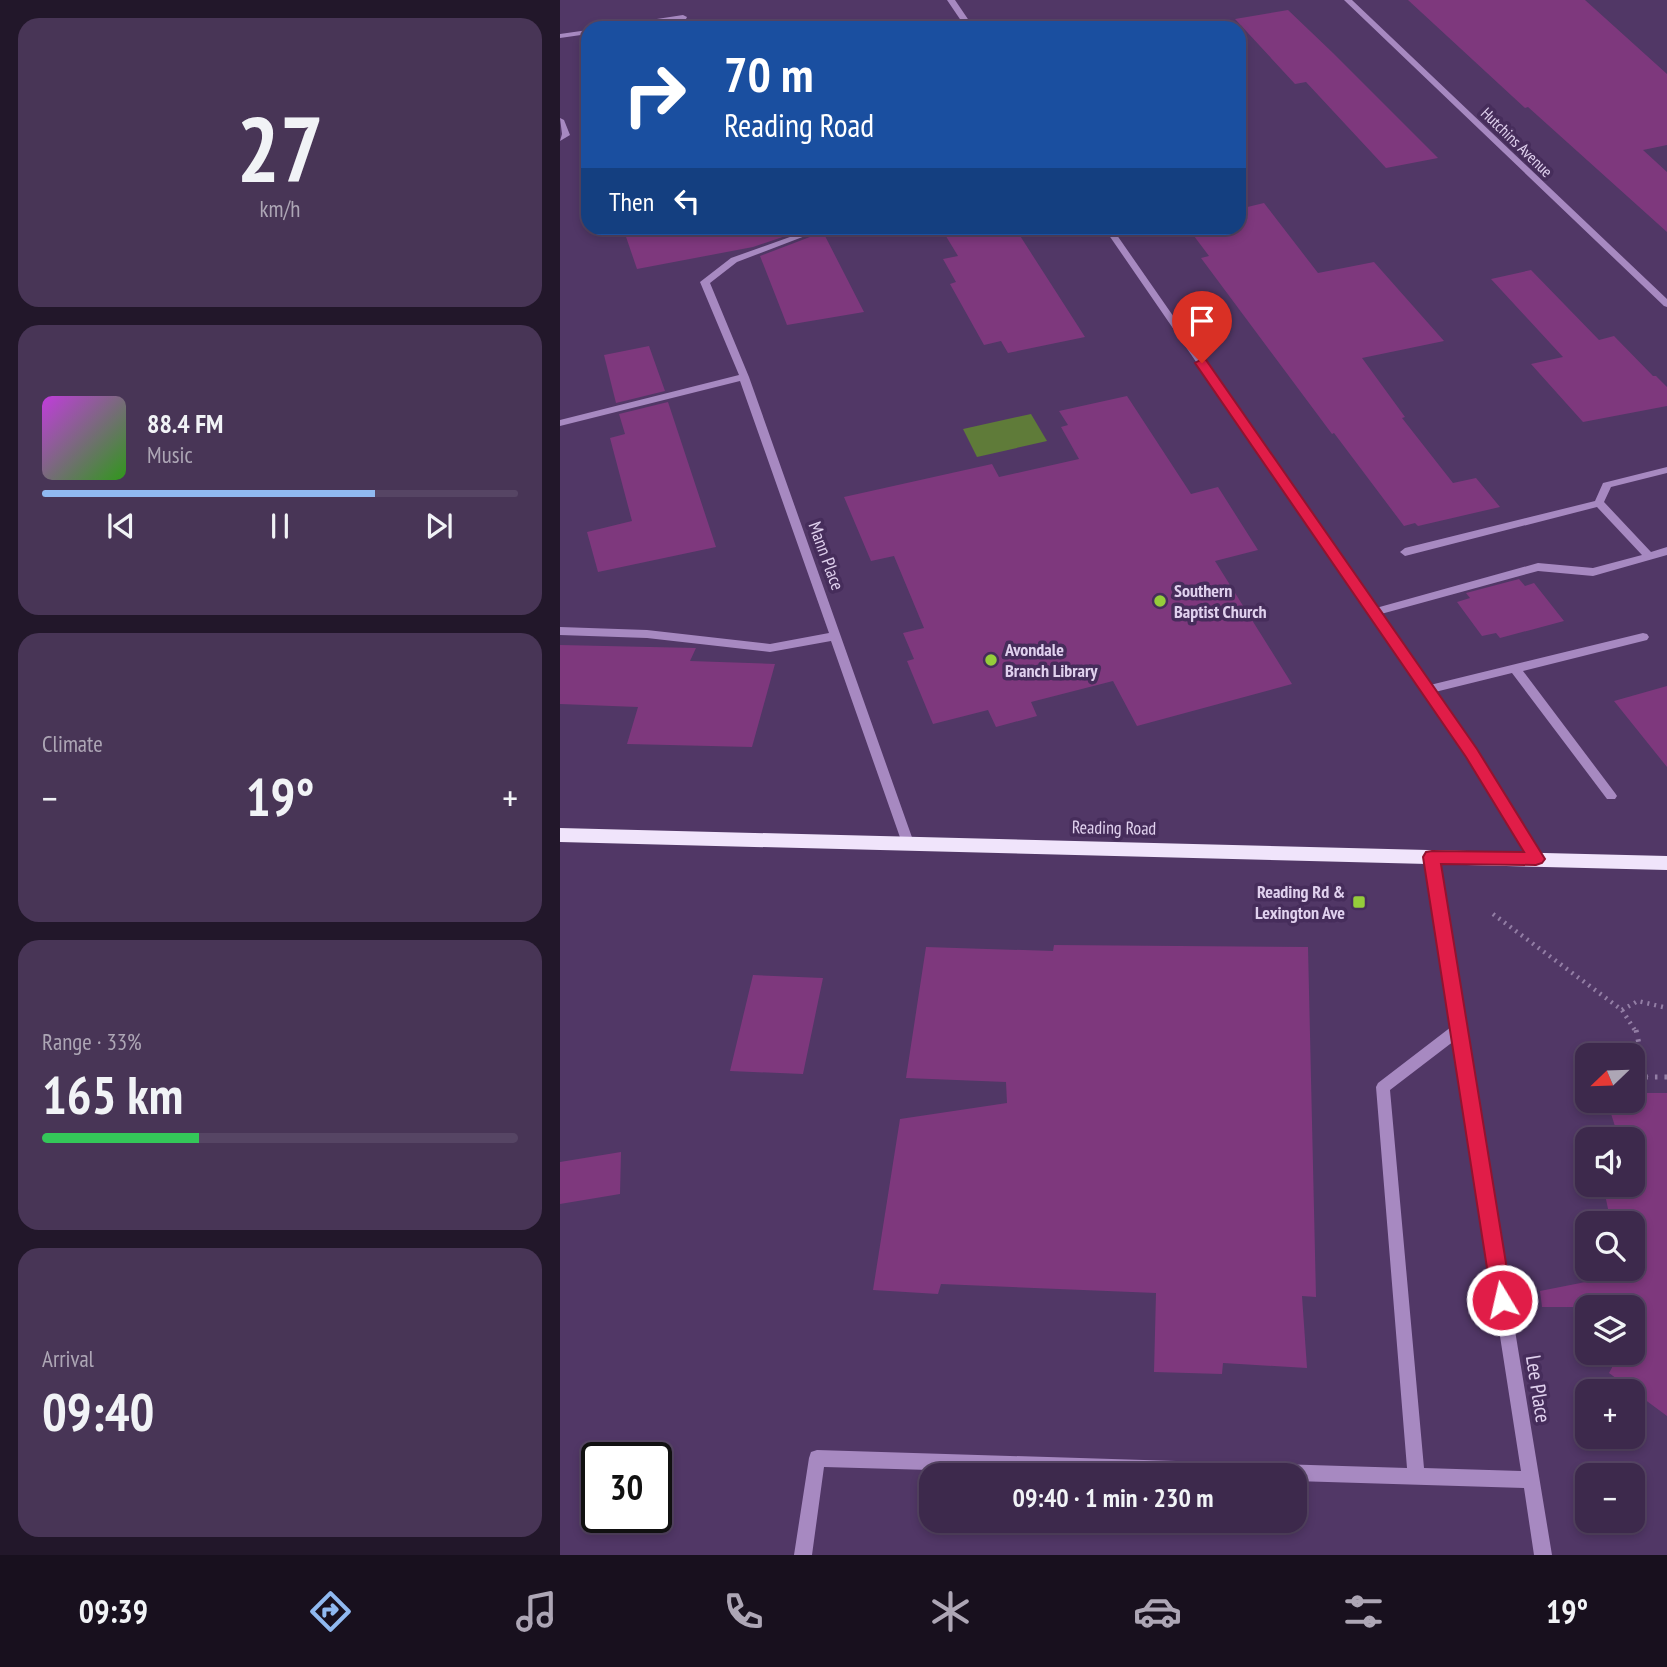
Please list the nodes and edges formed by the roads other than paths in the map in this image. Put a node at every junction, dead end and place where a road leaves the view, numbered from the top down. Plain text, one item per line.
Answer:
1 (951, 0) edge
2 (1348, 0) edge
3 (683, 17) dead end
4 (657, 21) edge
5 (965, 21) edge
6 (581, 33) edge
7 (560, 36) edge
8 (560, 120) edge
9 (560, 139) edge
10 (803, 235) edge
11 (1113, 235) edge
12 (1667, 303) edge
13 (744, 377) junction
14 (560, 423) edge
15 (1667, 470) edge
16 (1599, 503) junction
17 (1667, 551) edge
18 (1405, 552) dead end
19 (1649, 556) junction
20 (1374, 612) junction
21 (560, 631) edge
22 (836, 636) junction
23 (1643, 637) dead end
24 (1515, 669) junction
25 (1428, 690) junction
26 (1611, 796) dead end
27 (560, 835) edge
28 (908, 843) junction
29 (1432, 857) junction
30 (1536, 859) junction
31 (1667, 863) edge
32 (1459, 1029) junction
33 (1416, 1476) junction
34 (1531, 1480) junction
35 (803, 1555) edge
36 (1543, 1555) edge

1 - 5 street
2 - 12 street, Hutchins Avenue
3 - 4 street
6 - 7 street
8 - 9 street
10 - 13 street, Mann Place
11 - 20 street
13 - 14 street
13 - 22 street, Mann Place
15 - 16 street
16 - 18 street
16 - 19 street
17 - 19 street
19 - 20 street
20 - 25 street
21 - 22 street
22 - 28 street, Mann Place
23 - 24 street
24 - 25 street
24 - 26 street
25 - 30 street
27 - 28 main road, Reading Road
28 - 29 main road, Reading Road
29 - 30 main road, Reading Road
29 - 32 street, Lee Place
30 - 31 main road, Reading Road
32 - 33 street
32 - 34 street, Lee Place
33 - 34 street
33 - 35 street
34 - 36 street, Lee Place

